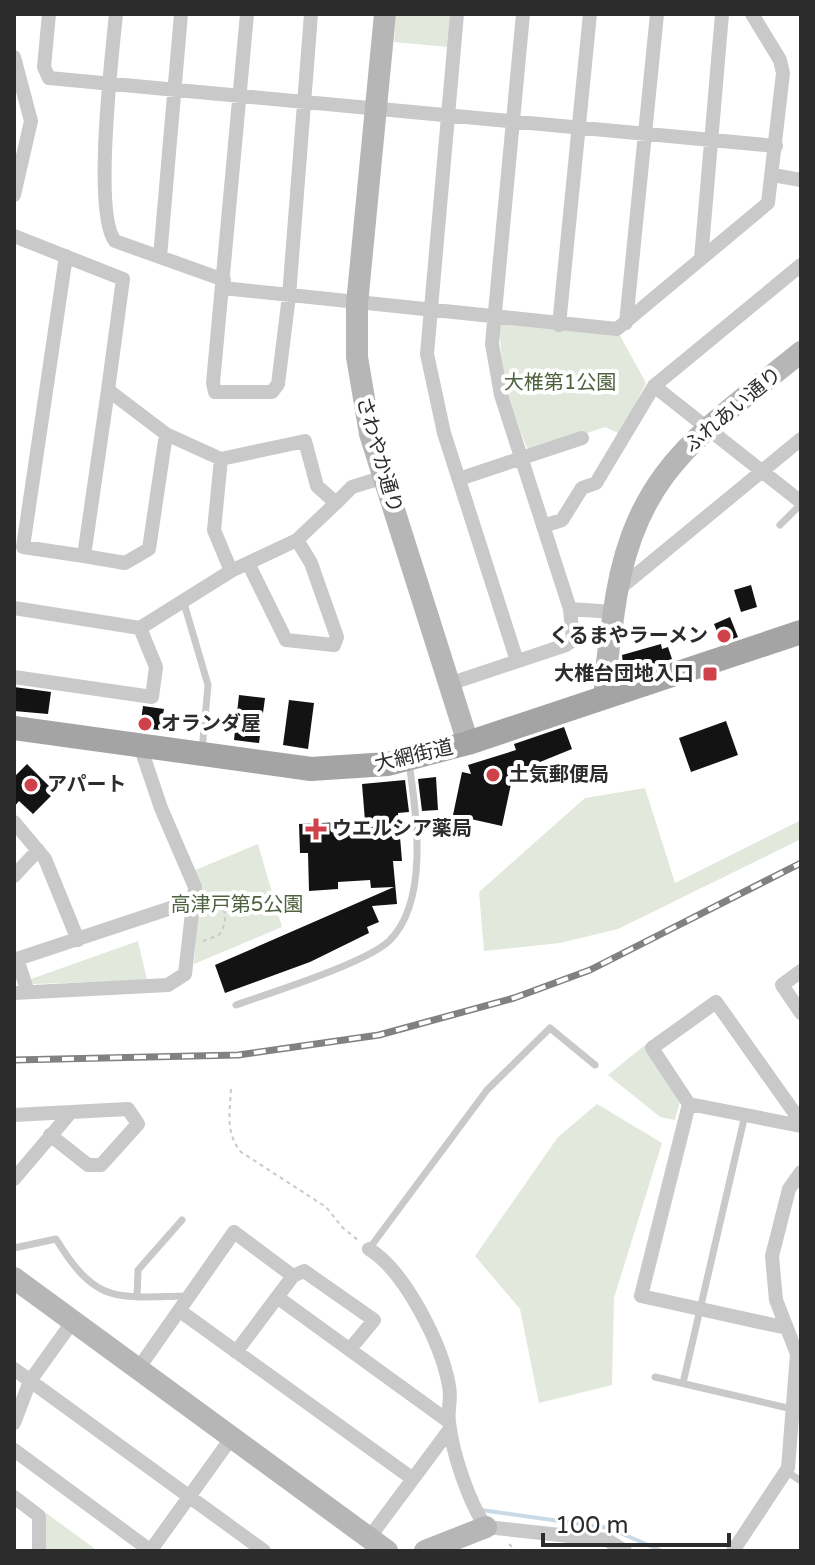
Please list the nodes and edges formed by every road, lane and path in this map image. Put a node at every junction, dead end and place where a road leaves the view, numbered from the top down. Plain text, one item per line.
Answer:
1 (49, 14) edge
2 (116, 14) edge
3 (181, 14) edge
4 (247, 14) edge
5 (311, 14) edge
6 (385, 14) edge
7 (457, 14) edge
8 (523, 14) edge
9 (590, 14) edge
10 (657, 14) edge
11 (722, 14) edge
12 (752, 14) edge
13 (14, 57) edge
14 (110, 83) junction
15 (174, 89) junction
16 (240, 96) junction
17 (302, 102) junction
18 (376, 109) junction
19 (447, 115) junction
20 (513, 122) junction
21 (579, 128) junction
22 (645, 134) junction
23 (711, 140) junction
24 (776, 146) junction
25 (773, 175) junction
26 (801, 180) edge
27 (14, 195) edge
28 (14, 236) edge
29 (66, 256) junction
30 (160, 257) junction
31 (701, 259) junction
32 (801, 265) edge
33 (787, 277) junction
34 (223, 284) junction
35 (801, 286) edge
36 (289, 296) junction
37 (357, 304) junction
38 (428, 311) junction
39 (493, 319) junction
40 (626, 323) junction
41 (559, 325) junction
42 (801, 352) edge
43 (654, 386) junction
44 (108, 390) junction
45 (707, 428) junction
46 (166, 434) junction
47 (582, 438) dead end
48 (801, 439) edge
49 (221, 459) junction
50 (520, 459) junction
51 (762, 471) junction
52 (384, 477) junction
53 (459, 479) junction
54 (336, 503) junction
55 (801, 503) edge
56 (780, 525) dead end
57 (543, 526) junction
58 (297, 540) junction
59 (19, 546) edge
60 (84, 556) junction
61 (248, 563) junction
62 (231, 571) junction
63 (183, 600) junction
64 (614, 603) junction
65 (14, 608) edge
66 (570, 609) junction
67 (140, 628) junction
68 (801, 632) edge
69 (517, 661) junction
70 (14, 677) edge
71 (449, 684) junction
72 (605, 697) junction
73 (14, 726) edge
74 (139, 743) junction
75 (468, 743) junction
76 (202, 753) junction
77 (409, 760) junction
78 (14, 822) edge
79 (38, 850) junction
80 (14, 876) edge
81 (195, 898) junction
82 (191, 938) junction
83 (78, 940) junction
84 (801, 971) edge
85 (21, 993) edge
86 (236, 1005) dead end
87 (801, 1013) edge
88 (595, 1065) dead end
89 (231, 1089) dead end
90 (689, 1104) junction
91 (71, 1112) junction
92 (14, 1115) edge
93 (745, 1115) junction
94 (801, 1124) edge
95 (50, 1135) junction
96 (801, 1172) edge
97 (14, 1179) edge
98 (182, 1220) dead end
99 (14, 1248) edge
100 (369, 1249) junction
101 (293, 1276) junction
102 (14, 1278) edge
103 (190, 1296) junction
104 (137, 1297) junction
105 (277, 1297) junction
106 (698, 1309) junction
107 (180, 1311) junction
108 (73, 1321) junction
109 (787, 1328) junction
110 (798, 1347) edge
111 (350, 1349) junction
112 (236, 1352) junction
113 (14, 1369) edge
114 (138, 1369) junction
115 (655, 1377) dead end
116 (30, 1381) junction
117 (683, 1383) junction
118 (794, 1409) junction
119 (14, 1423) edge
120 (449, 1425) junction
121 (232, 1437) junction
122 (14, 1450) edge
123 (786, 1470) junction
124 (413, 1479) junction
125 (801, 1481) edge
126 (189, 1496) junction
127 (14, 1497) edge
128 (486, 1527) junction
129 (378, 1544) edge
130 (39, 1551) edge
131 (151, 1551) edge
132 (264, 1551) edge
133 (425, 1551) edge
134 (625, 1551) edge
135 (733, 1551) edge

1 - 14 street
2 - 14 street
3 - 15 street
4 - 16 street
5 - 17 street
6 - 18 street, さわやか通り
7 - 19 street
8 - 20 street
9 - 21 street
10 - 22 street
11 - 23 street
12 - 24 street
13 - 27 street
14 - 15 street
14 - 30 street
15 - 16 street
15 - 30 street
16 - 17 street
16 - 34 street
17 - 18 street
17 - 36 street
18 - 19 street
18 - 37 street, さわやか通り
19 - 20 street
19 - 38 street
20 - 21 street
20 - 39 street
21 - 22 street
21 - 41 street
22 - 23 street
22 - 40 street
23 - 24 street
23 - 31 street
24 - 25 street
25 - 26 street
25 - 31 street
28 - 29 street
29 - 44 street
29 - 59 street
30 - 34 street
31 - 40 street
32 - 33 street
33 - 35 street
33 - 43 street
34 - 36 street
34 - 36 street
36 - 37 street
37 - 38 street
37 - 52 street, さわやか通り
38 - 39 street
38 - 53 street
39 - 41 street
39 - 50 street
40 - 41 street
42 - 45 street, ふれあい通り
43 - 45 street
43 - 57 street
44 - 46 street
44 - 60 street
45 - 51 street
45 - 64 street, ふれあい通り
46 - 49 street
46 - 60 street
47 - 50 street
48 - 51 street
49 - 54 street
49 - 62 street
50 - 53 street
50 - 57 street
51 - 55 street
51 - 64 street
52 - 54 street
52 - 71 street, さわやか通り
53 - 69 street
54 - 58 street
55 - 56 lane
57 - 66 street
58 - 61 street
58 - 61 street
59 - 60 street
61 - 62 street
62 - 63 street
63 - 67 street
63 - 76 lane
64 - 66 street
64 - 72 street, ふれあい通り
65 - 67 street
66 - 69 street
67 - 70 street
68 - 72 main road, 大網街道
69 - 71 street
71 - 75 street, さわやか通り
72 - 75 main road, 大網街道
73 - 74 main road, 大網街道
74 - 76 main road, 大網街道
74 - 81 street
75 - 77 main road, 大網街道
76 - 77 main road, 大網街道
77 - 86 lane
78 - 79 street
79 - 80 street
79 - 83 street
81 - 82 street
81 - 82 path
81 - 83 street
82 - 85 street
83 - 85 street
84 - 87 street
88 - 100 lane
89 - 100 path
90 - 93 street
90 - 94 street
90 - 106 street
91 - 92 street
91 - 95 street
91 - 95 street
93 - 94 street
93 - 106 lane
95 - 97 street
96 - 109 street
98 - 104 lane
99 - 104 lane
100 - 120 street
101 - 103 street
101 - 105 street
101 - 111 street
102 - 108 street
103 - 104 lane
103 - 107 street
105 - 111 street
105 - 112 street
106 - 109 street
106 - 117 lane
107 - 112 street
107 - 114 street
108 - 114 street
108 - 116 street
109 - 110 street
110 - 118 street
111 - 120 street
112 - 124 street
113 - 116 street
114 - 121 street
115 - 117 lane
116 - 119 street
116 - 126 street
117 - 118 lane
118 - 123 street
120 - 124 street
120 - 128 street
121 - 126 street
121 - 129 street
122 - 131 street
123 - 125 lane
123 - 135 street
124 - 129 street
126 - 131 street
126 - 132 street
127 - 130 street
128 - 133 street
128 - 134 street

